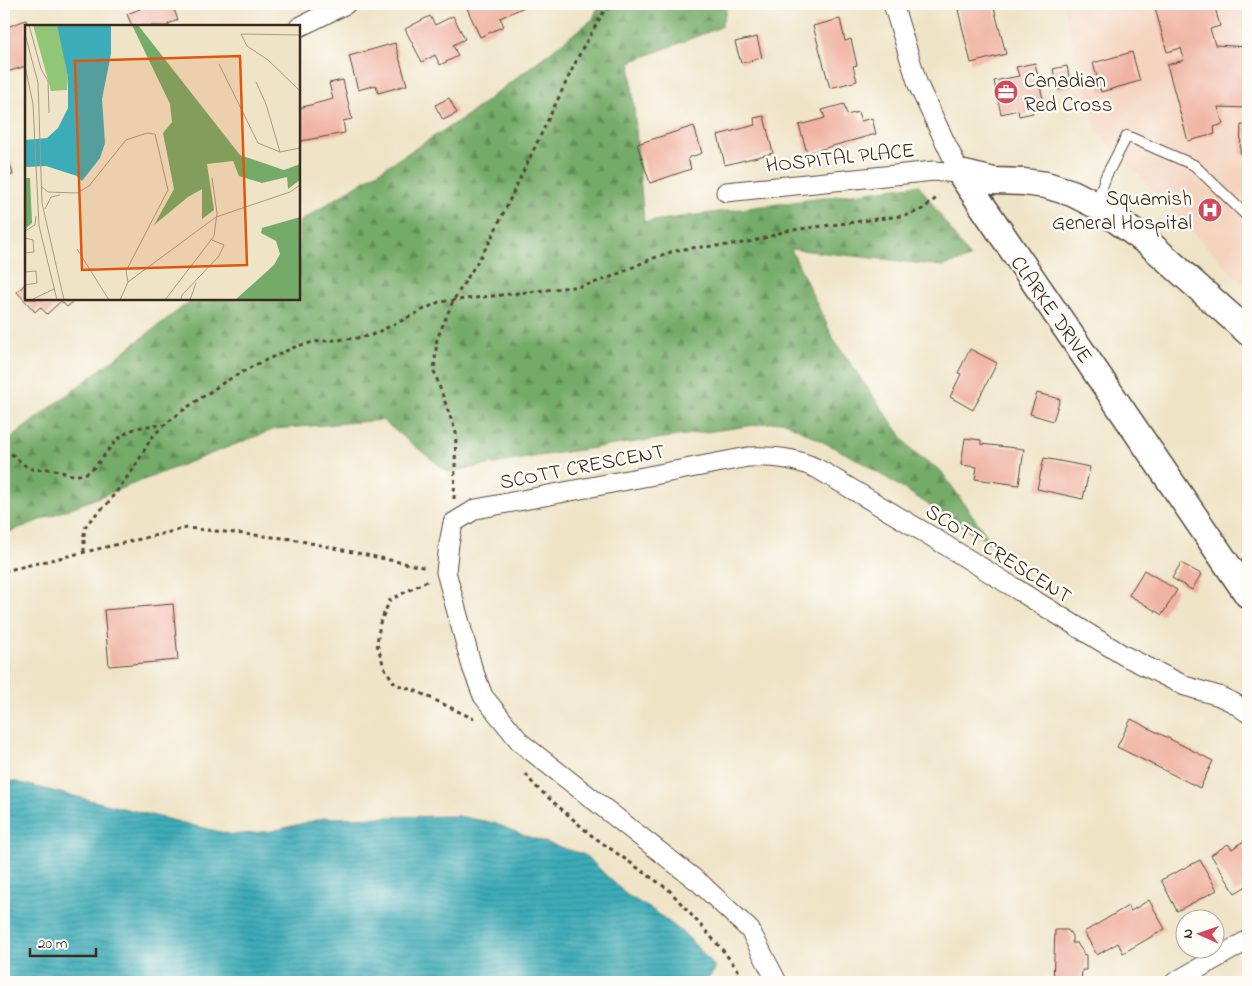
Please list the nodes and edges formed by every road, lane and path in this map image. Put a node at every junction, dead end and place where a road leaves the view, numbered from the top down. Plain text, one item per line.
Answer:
1 (346, 4) edge
2 (616, 4) edge
3 (893, 4) edge
4 (300, 27) edge
5 (960, 173) junction
6 (726, 192) dead end
7 (938, 196) dead end
8 (1096, 205) junction
9 (1248, 217) edge
10 (453, 301) junction
11 (1248, 332) edge
12 (163, 426) junction
13 (4, 450) edge
14 (454, 522) junction
15 (84, 552) junction
16 (4, 571) edge
17 (446, 572) junction
18 (1248, 595) edge
19 (1248, 714) edge
20 (1248, 940) edge
21 (776, 982) edge
22 (1175, 982) edge

1 - 4 street
2 - 10 path
3 - 5 street, CLARKE DRIVE
5 - 6 street, HOSPITAL PLACE
5 - 8 street
5 - 18 street, CLARKE DRIVE
7 - 10 path
8 - 9 lane
8 - 11 street
10 - 12 path
10 - 14 path
12 - 13 path
12 - 15 path
14 - 17 street
14 - 19 street, SCOTT CRESCENT
15 - 16 path
15 - 17 path
17 - 21 street
20 - 22 street

